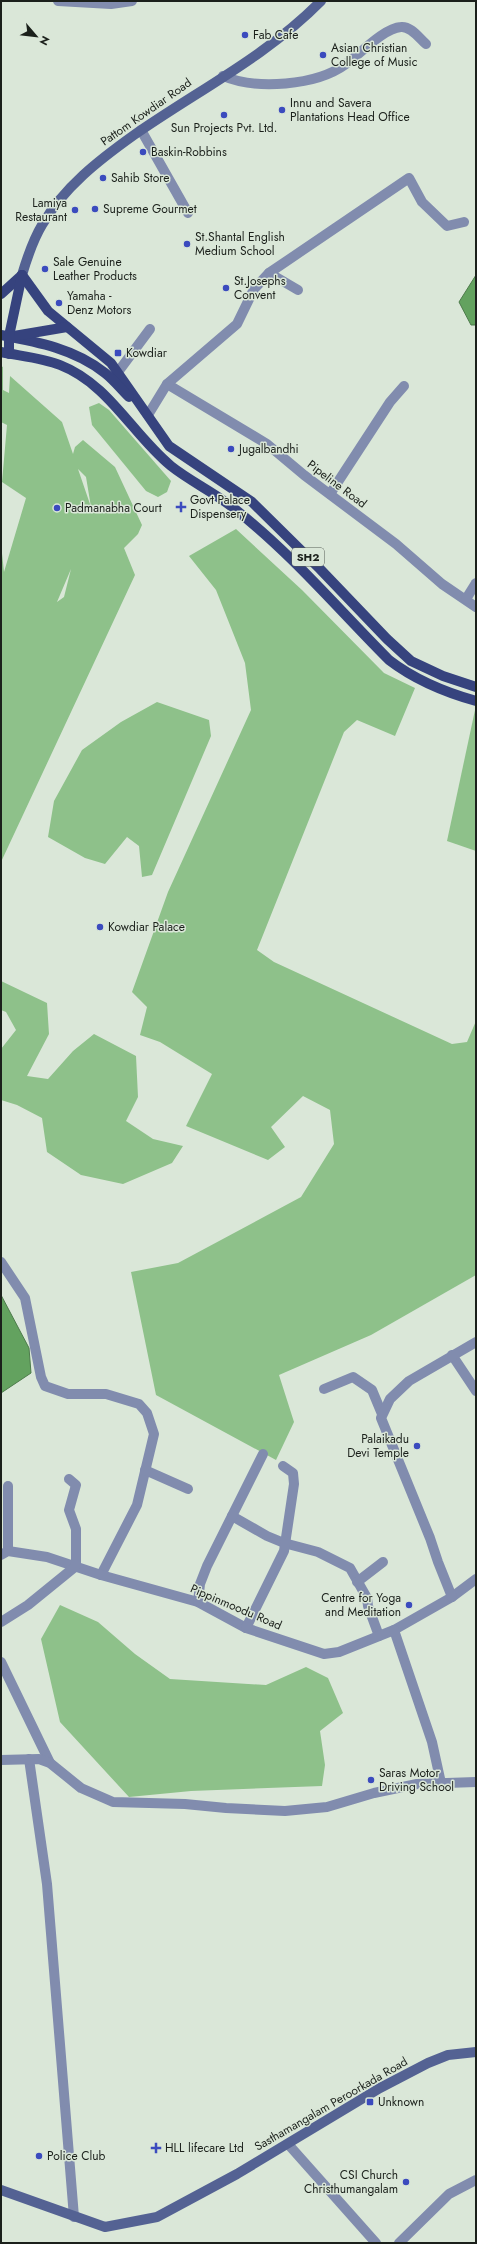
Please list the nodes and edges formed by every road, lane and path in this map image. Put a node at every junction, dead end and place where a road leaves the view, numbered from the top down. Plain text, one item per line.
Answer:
1 (58, 1) edge
2 (132, 1) edge
3 (321, 1) edge
4 (426, 44) dead end
5 (223, 76) junction
6 (141, 130) junction
7 (188, 213) dead end
8 (464, 222) dead end
9 (269, 273) junction
10 (22, 276) junction
11 (298, 290) dead end
12 (1, 294) edge
13 (67, 327) junction
14 (150, 329) dead end
15 (5, 336) edge
16 (5, 353) edge
17 (118, 372) junction
18 (167, 384) junction
19 (404, 386) dead end
20 (148, 415) junction
21 (330, 494) junction
22 (476, 582) edge
23 (466, 599) junction
24 (476, 607) edge
25 (476, 687) edge
26 (476, 701) edge
27 (1, 1262) edge
28 (476, 1342) edge
29 (452, 1355) junction
30 (324, 1389) dead end
31 (476, 1392) edge
32 (382, 1414) junction
33 (262, 1454) dead end
34 (283, 1466) dead end
35 (145, 1470) junction
36 (69, 1479) dead end
37 (8, 1486) dead end
38 (188, 1490) dead end
39 (232, 1516) junction
40 (286, 1543) junction
41 (4, 1553) edge
42 (383, 1562) dead end
43 (76, 1566) junction
44 (101, 1575) junction
45 (476, 1580) edge
46 (357, 1582) junction
47 (452, 1597) junction
48 (198, 1602) junction
49 (1, 1622) edge
50 (246, 1628) junction
51 (394, 1630) junction
52 (379, 1636) junction
53 (1, 1662) edge
54 (29, 1759) junction
55 (1, 1760) edge
56 (50, 1763) junction
57 (476, 1782) edge
58 (441, 1783) junction
59 (476, 2052) edge
60 (288, 2144) junction
61 (476, 2180) edge
62 (1, 2190) edge
63 (74, 2217) junction
64 (376, 2243) edge
65 (398, 2243) edge

1 - 2 street
3 - 5 street, Pattom Kowdiar Road
4 - 5 street
5 - 6 street, Pattom Kowdiar Road
6 - 7 street
6 - 10 street, Pattom Kowdiar Road
8 - 9 street
9 - 11 street
9 - 18 street
10 - 12 main road
10 - 13 main road
10 - 15 main road
13 - 15 main road
13 - 17 main road
14 - 17 street
15 - 16 main road
15 - 20 main road, SH2
16 - 26 main road
17 - 20 main road
18 - 20 street
18 - 21 street, Pipeline Road
19 - 21 street
20 - 25 main road, SH2
21 - 23 street, Pipeline Road
22 - 23 street
23 - 24 street, Pipeline Road
27 - 35 street
28 - 29 street
29 - 31 street
29 - 32 street
30 - 32 street
32 - 47 street
33 - 39 street
34 - 40 street
35 - 38 street
35 - 44 street
36 - 43 street
37 - 41 street
39 - 40 street
39 - 48 street
40 - 46 street
40 - 50 street
41 - 43 street, Pippinmoodu Road
42 - 46 street
43 - 44 street, Pippinmoodu Road
43 - 49 street
44 - 48 street, Pippinmoodu Road
45 - 47 street, Pippinmoodu Road
46 - 52 street
47 - 51 street, Pippinmoodu Road
48 - 50 street, Pippinmoodu Road
50 - 52 street, Pippinmoodu Road
51 - 52 street, Pippinmoodu Road
51 - 58 street
53 - 56 street
54 - 55 street
54 - 56 street
54 - 63 street
56 - 58 street
57 - 58 street
59 - 60 street, Sasthamangalam Peroorkada Road
60 - 63 street, Sasthamangalam Peroorkada Road
60 - 64 street
61 - 65 street
62 - 63 street, Sasthamangalam Peroorkada Road

